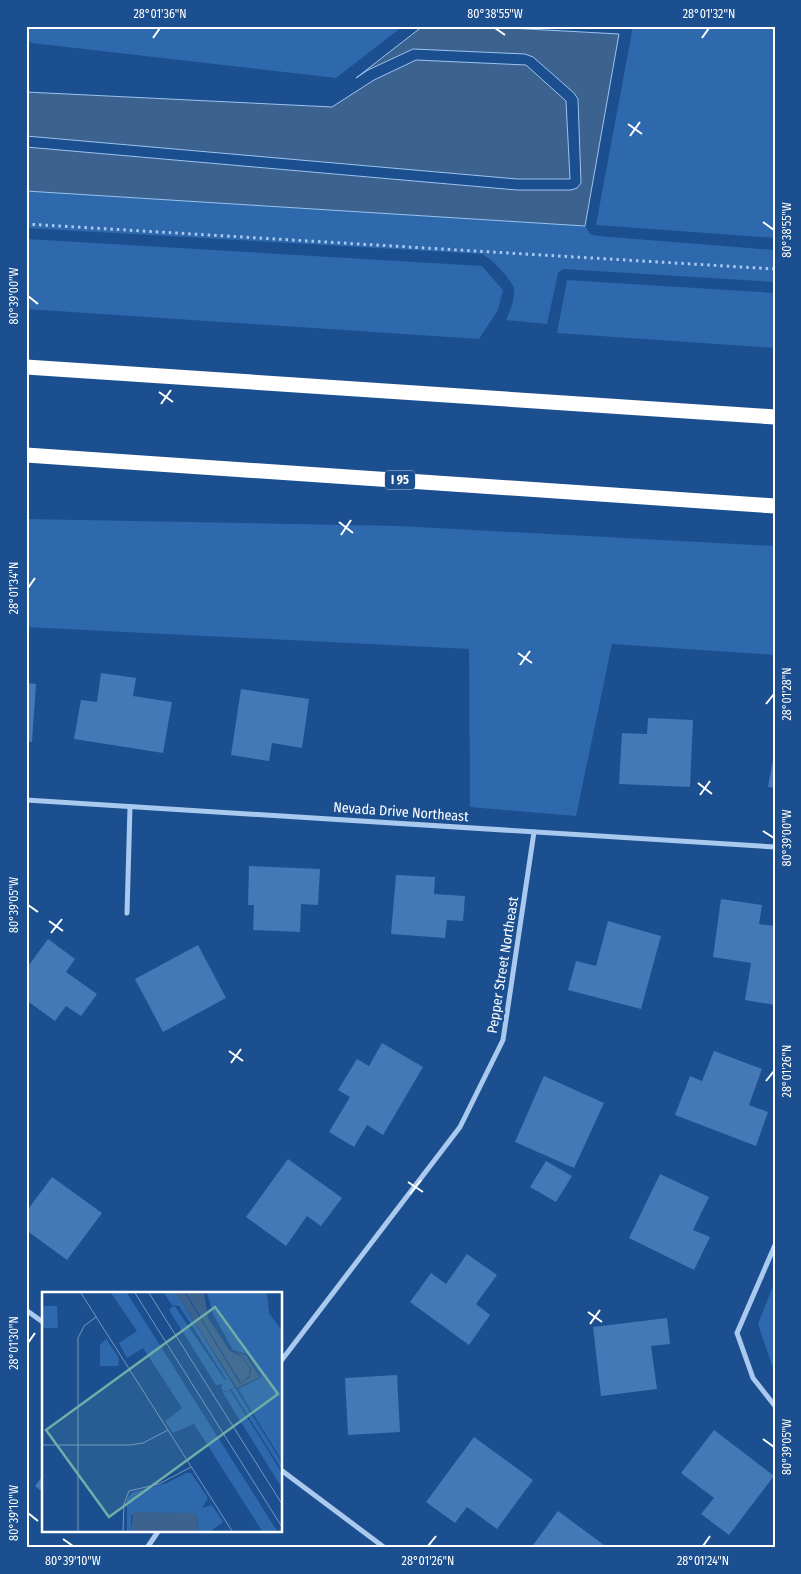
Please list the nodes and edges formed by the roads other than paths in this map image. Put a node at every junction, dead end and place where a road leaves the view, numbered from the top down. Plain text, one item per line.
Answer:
1 (26, 366) edge
2 (775, 417) edge
3 (26, 455) edge
4 (775, 506) edge
5 (26, 800) edge
6 (130, 807) junction
7 (534, 832) junction
8 (775, 847) edge
9 (127, 913) dead end
10 (775, 1245) edge
11 (26, 1310) edge
12 (42, 1322) edge
13 (282, 1360) edge
14 (775, 1406) edge
15 (282, 1471) edge
16 (158, 1532) edge
17 (147, 1548) edge
18 (385, 1548) edge

1 - 2 highway
3 - 4 highway, I 95
5 - 6 street, Nevada Drive Northeast
6 - 7 street, Nevada Drive Northeast
6 - 9 street
7 - 8 street, Nevada Drive Northeast
7 - 13 street, Pepper Street Northeast
10 - 14 street
11 - 12 street
15 - 18 street
16 - 17 street

